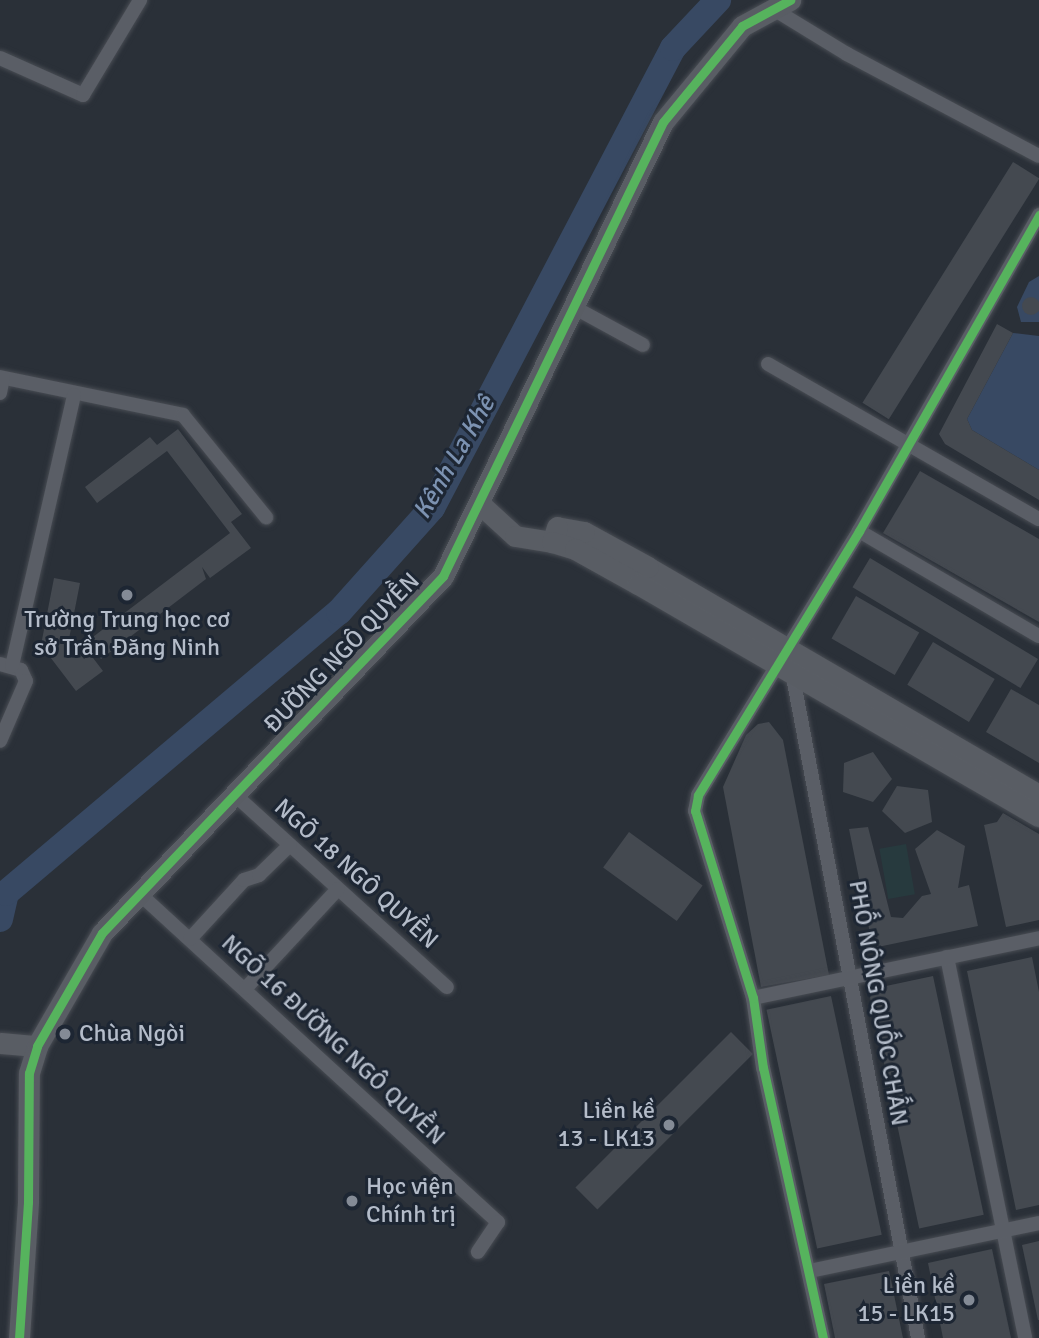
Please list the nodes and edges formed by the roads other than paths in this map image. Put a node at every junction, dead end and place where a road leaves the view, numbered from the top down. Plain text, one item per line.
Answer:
1 (140, 0) edge
2 (782, 5) edge
3 (0, 58) edge
4 (1039, 156) edge
5 (1039, 215) edge
6 (577, 309) junction
7 (643, 345) dead end
8 (768, 364) dead end
9 (1, 377) edge
10 (0, 393) edge
11 (74, 394) junction
12 (910, 444) junction
13 (480, 504) junction
14 (267, 517) dead end
15 (1039, 519) edge
16 (859, 531) junction
17 (1039, 636) edge
18 (6, 665) edge
19 (786, 665) junction
20 (0, 741) edge
21 (235, 794) junction
22 (1039, 795) edge
23 (1039, 817) edge
24 (290, 845) junction
25 (338, 889) junction
26 (142, 896) junction
27 (1039, 938) edge
28 (190, 939) junction
29 (947, 957) junction
30 (851, 978) junction
31 (447, 987) dead end
32 (246, 988) junction
33 (752, 998) junction
34 (18, 1044) edge
35 (1039, 1223) edge
36 (1003, 1231) junction
37 (478, 1252) dead end
38 (901, 1252) junction
39 (810, 1271) junction
40 (19, 1338) edge
41 (823, 1338) edge
42 (918, 1338) edge
43 (1025, 1338) edge

1 - 3 street
2 - 4 street
2 - 6 street, ĐƯỜNG NGÔ QUYỀN
5 - 12 street
6 - 7 street
6 - 13 street, ĐƯỜNG NGÔ QUYỀN
8 - 12 street
9 - 10 street
9 - 11 street
11 - 14 street
11 - 18 street
12 - 15 street
12 - 16 street
13 - 19 street
13 - 21 street, ĐƯỜNG NGÔ QUYỀN
16 - 17 street
16 - 19 street
18 - 20 street
19 - 22 street
19 - 23 street
19 - 30 street, PHỐ NÔNG QUỐC CHẤN
19 - 33 street
21 - 24 street, NGÕ 18 NGÔ QUYỀN
21 - 26 street, ĐƯỜNG NGÔ QUYỀN
24 - 25 street, NGÕ 18 NGÔ QUYỀN
24 - 28 street
25 - 31 street, NGÕ 18 NGÔ QUYỀN
25 - 32 street
26 - 28 street, NGÕ 16 ĐƯỜNG NGÔ QUYỀN
26 - 34 street, ĐƯỜNG NGÔ QUYỀN
27 - 29 street
28 - 32 street, NGÕ 16 ĐƯỜNG NGÔ QUYỀN
29 - 30 street
29 - 36 street
30 - 33 street
30 - 38 street, PHỐ NÔNG QUỐC CHẤN
32 - 37 street, NGÕ 16 ĐƯỜNG NGÔ QUYỀN
33 - 39 street
34 - 40 street, ĐƯỜNG NGÔ QUYỀN
35 - 36 street
36 - 38 street
36 - 43 street
38 - 39 street
38 - 42 street, PHỐ NÔNG QUỐC CHẤN
39 - 41 street

